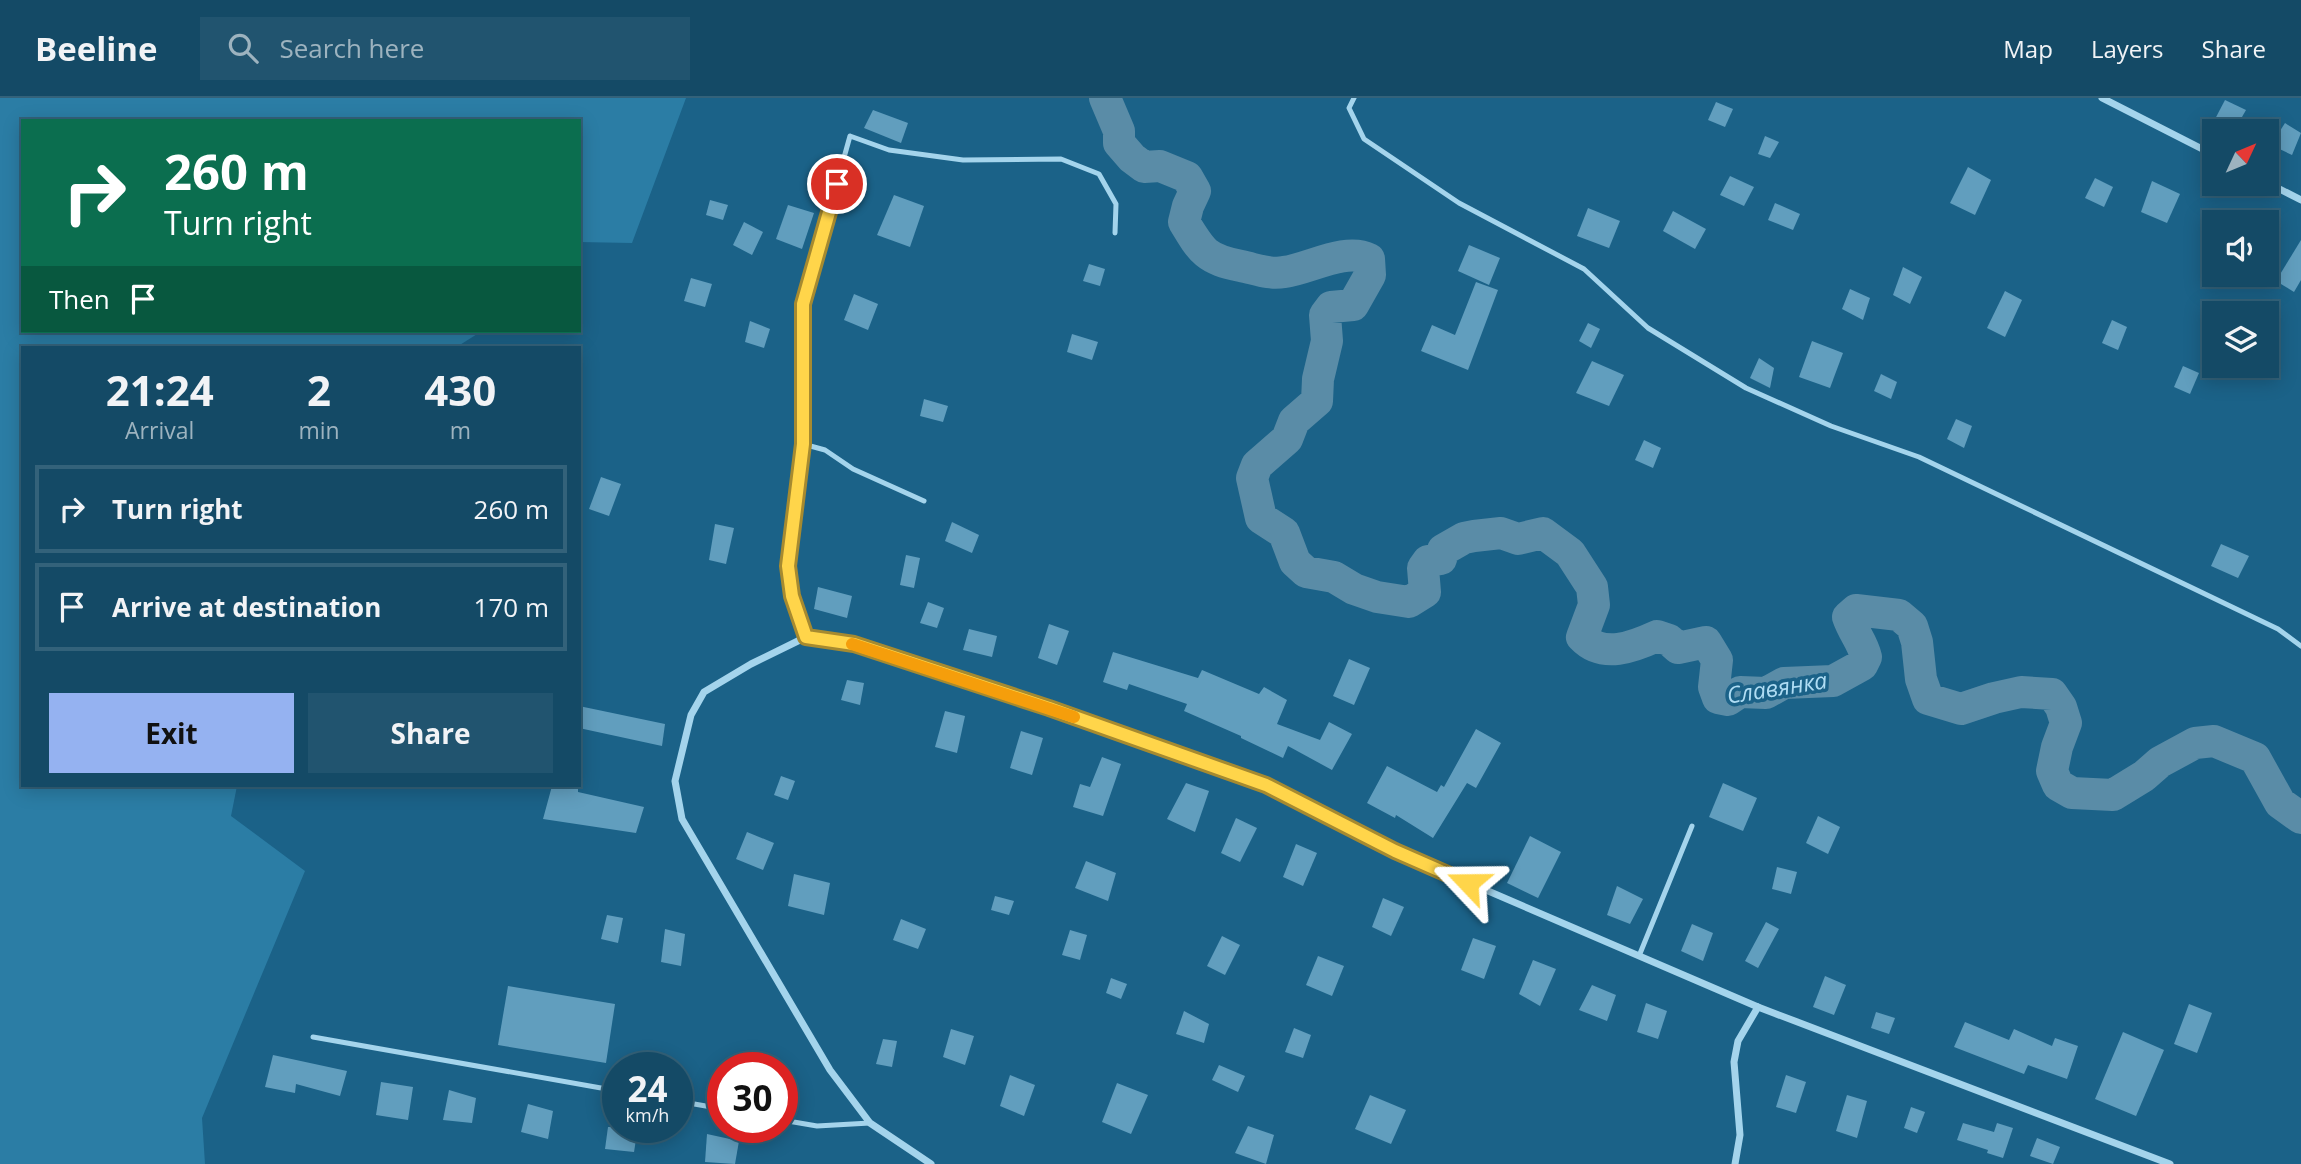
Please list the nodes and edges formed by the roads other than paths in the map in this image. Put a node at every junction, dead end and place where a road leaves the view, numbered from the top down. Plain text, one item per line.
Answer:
1 (1354, 98) edge
2 (2102, 98) edge
3 (2202, 149) edge
4 (2279, 189) edge
5 (2301, 200) edge
6 (1115, 233) dead end
7 (803, 444) junction
8 (924, 501) dead end
9 (806, 637) junction
10 (2301, 646) edge
11 (1692, 826) dead end
12 (1639, 956) junction
13 (1758, 1007) junction
14 (313, 1037) dead end
15 (602, 1088) edge
16 (798, 1123) edge
17 (870, 1123) junction
18 (931, 1164) edge
19 (1735, 1164) edge
20 (2170, 1164) edge

1 - 10 lane
2 - 3 street
4 - 5 street
6 - 7 lane
7 - 8 lane
7 - 9 lane
9 - 12 street
9 - 17 street
11 - 12 lane
12 - 13 street
13 - 19 street
13 - 20 street
14 - 15 lane
16 - 17 lane
17 - 18 street

